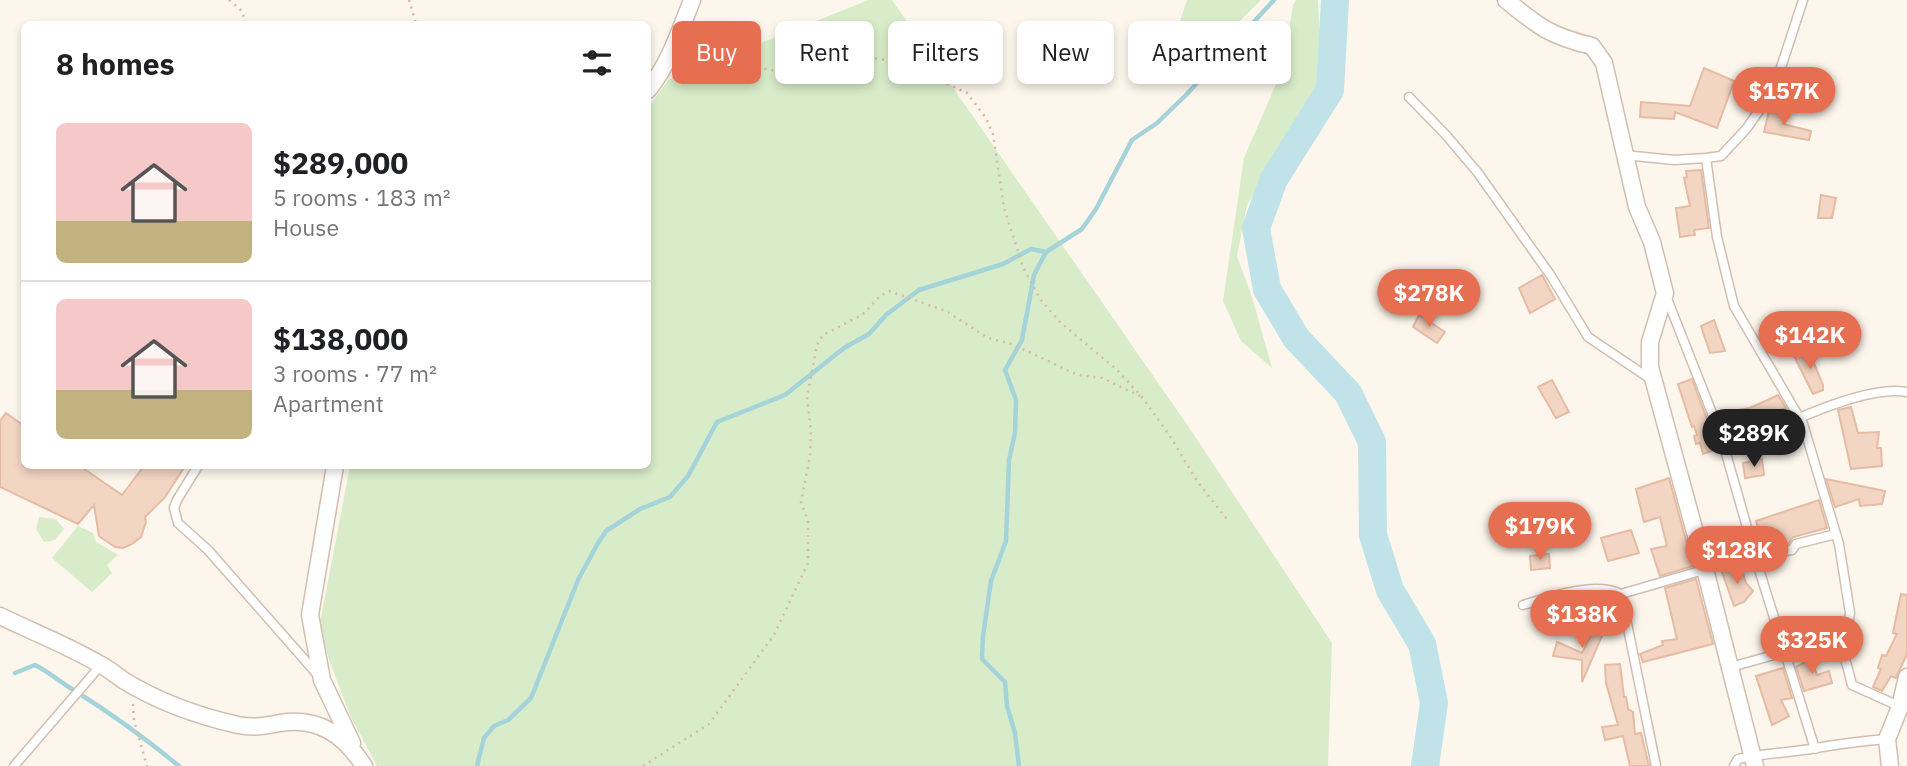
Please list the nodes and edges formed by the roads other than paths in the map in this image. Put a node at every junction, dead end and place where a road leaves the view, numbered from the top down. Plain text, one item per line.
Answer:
1 (692, 0) edge
2 (1506, 0) edge
3 (1803, 0) edge
4 (651, 86) edge
5 (1409, 97) dead end
6 (1624, 155) junction
7 (1706, 158) junction
8 (1665, 293) junction
9 (1655, 382) junction
10 (1907, 392) edge
11 (1800, 418) junction
12 (196, 469) edge
13 (334, 469) edge
14 (1836, 534) junction
15 (1755, 555) junction
16 (1705, 569) junction
17 (1621, 594) junction
18 (1523, 605) dead end
19 (0, 616) edge
20 (1786, 652) junction
21 (1843, 652) junction
22 (101, 665) junction
23 (1731, 667) junction
24 (1907, 677) edge
25 (322, 680) junction
26 (1904, 708) edge
27 (1887, 739) junction
28 (1815, 748) junction
29 (361, 760) edge
30 (1754, 761) edge
31 (14, 766) edge
32 (1656, 766) edge
33 (1734, 766) edge
34 (1890, 766) edge

1 - 4 street
2 - 6 street
3 - 7 lane
5 - 9 lane
6 - 7 lane
6 - 8 street
7 - 11 lane
8 - 9 street
8 - 15 lane
9 - 16 street
10 - 11 lane
11 - 14 lane
12 - 25 lane
13 - 25 street
14 - 15 lane
14 - 21 lane
15 - 16 lane
15 - 20 lane
16 - 17 lane
16 - 23 street
17 - 18 lane
17 - 32 lane
19 - 22 street
20 - 21 lane
20 - 23 lane
20 - 28 lane
21 - 26 lane
22 - 29 street
22 - 31 lane
23 - 30 street
24 - 26 street
25 - 29 street
26 - 27 street
27 - 28 lane
27 - 34 street
28 - 30 lane
30 - 33 lane

